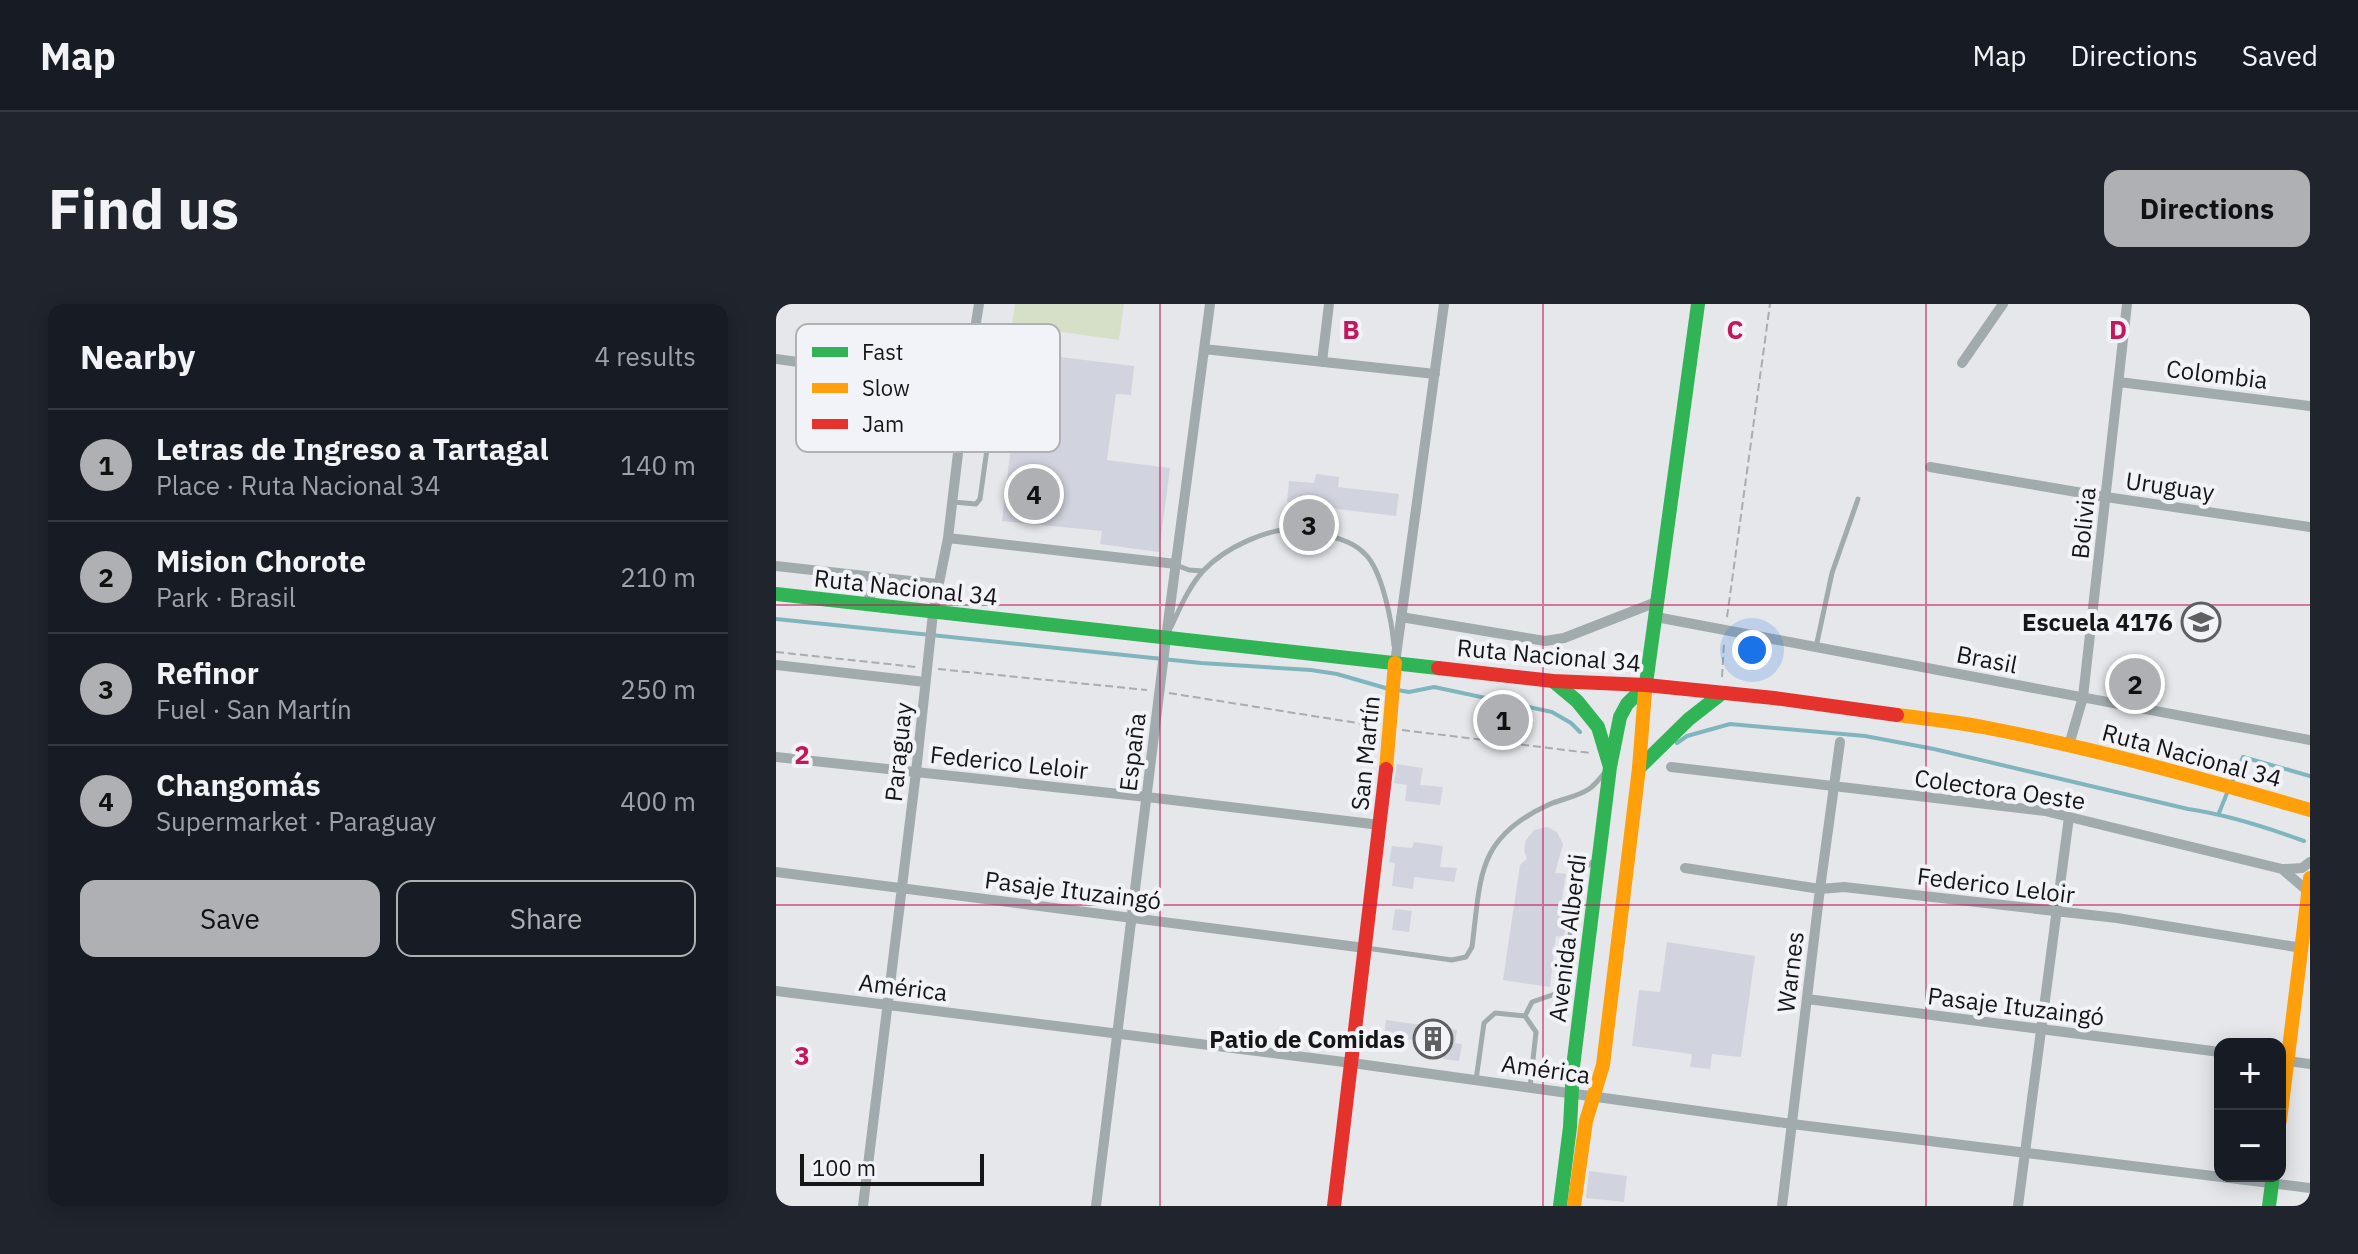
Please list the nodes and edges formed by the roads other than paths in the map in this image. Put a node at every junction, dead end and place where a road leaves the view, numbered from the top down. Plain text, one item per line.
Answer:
1 (979, 304) edge
2 (1210, 304) edge
3 (1329, 304) edge
4 (1444, 304) edge
5 (1698, 304) edge
6 (2003, 304) edge
7 (2127, 304) edge
8 (976, 324) edge
9 (1204, 349) junction
10 (776, 359) edge
11 (796, 362) edge
12 (1322, 362) junction
13 (1962, 363) dead end
14 (1435, 374) junction
15 (2119, 382) junction
16 (2310, 406) edge
17 (958, 452) edge
18 (987, 452) edge
19 (1930, 467) dead end
20 (2106, 497) junction
21 (1858, 499) dead end
22 (952, 502) junction
23 (2310, 527) edge
24 (948, 538) junction
25 (1176, 564) junction
26 (776, 566) edge
27 (1203, 571) junction
28 (877, 579) junction
29 (937, 584) junction
30 (776, 594) edge
31 (1659, 601) junction
32 (866, 605) junction
33 (933, 613) junction
34 (1401, 617) junction
35 (1656, 617) junction
36 (1166, 638) junction
37 (1816, 647) junction
38 (1395, 663) junction
39 (776, 665) edge
40 (1553, 681) junction
41 (925, 682) junction
42 (1646, 685) junction
43 (1721, 694) junction
44 (2083, 697) junction
45 (2310, 740) edge
46 (1840, 742) dead end
47 (2069, 745) junction
48 (776, 757) edge
49 (1610, 767) junction
50 (1671, 767) dead end
51 (1639, 768) junction
52 (916, 772) junction
53 (1835, 787) junction
54 (1147, 797) junction
55 (2310, 810) edge
56 (2069, 817) junction
57 (1380, 825) junction
58 (1599, 857) junction
59 (1628, 861) junction
60 (2310, 862) edge
61 (1685, 868) dead end
62 (2282, 869) junction
63 (776, 872) edge
64 (2309, 888) edge
65 (902, 889) junction
66 (1820, 889) junction
67 (2056, 912) junction
68 (1132, 918) junction
69 (1365, 948) junction
70 (2302, 948) junction
71 (776, 991) edge
72 (1807, 999) junction
73 (888, 1005) junction
74 (1525, 1016) junction
75 (2040, 1029) junction
76 (1117, 1034) junction
77 (2286, 1048) edge
78 (2214, 1051) edge
79 (2286, 1061) edge
80 (1352, 1063) junction
81 (2310, 1064) edge
82 (1476, 1080) junction
83 (1530, 1087) junction
84 (1572, 1093) junction
85 (1593, 1096) junction
86 (1792, 1124) junction
87 (2026, 1153) junction
88 (2214, 1174) edge
89 (2272, 1182) edge
90 (2282, 1182) edge
91 (2310, 1188) edge
92 (863, 1206) edge
93 (1096, 1206) edge
94 (1334, 1206) edge
95 (1560, 1206) edge
96 (1574, 1206) edge
97 (1782, 1206) edge
98 (2018, 1206) edge
99 (2269, 1206) edge

1 - 8 street, Paraguay
2 - 9 street, España
3 - 12 street
4 - 14 street, San Martín
5 - 31 main road
6 - 13 street
7 - 15 street, Bolivia
9 - 12 street
9 - 25 street, España
10 - 11 street
12 - 14 street
14 - 34 street, San Martín
15 - 16 street, Colombia
15 - 20 street, Bolivia
17 - 22 street, Paraguay
18 - 22 lane
19 - 20 street, Uruguay
20 - 23 street, Uruguay
20 - 44 street, Bolivia
21 - 37 lane
22 - 24 street, Paraguay
24 - 25 street
24 - 29 street, Paraguay
25 - 27 lane
25 - 36 street, España
26 - 28 street
27 - 36 lane
27 - 38 lane
28 - 29 street
28 - 32 street
29 - 33 street, Paraguay
30 - 32 main road, Ruta Nacional 34
31 - 34 street
31 - 35 main road
32 - 33 main road, Ruta Nacional 34
33 - 36 main road, Ruta Nacional 34
33 - 41 street, Paraguay
34 - 38 street, San Martín
35 - 37 street, Brasil
35 - 42 main road
36 - 38 main road, Ruta Nacional 34
36 - 54 street, España
37 - 44 street, Brasil
38 - 40 main road, Ruta Nacional 34
38 - 57 main road, San Martín
39 - 41 street
40 - 42 main road, Ruta Nacional 34
40 - 49 main road
41 - 52 street, Paraguay
42 - 43 main road, Ruta Nacional 34
42 - 49 main road, Avenida Alberdi
42 - 51 main road
43 - 47 main road, Ruta Nacional 34
43 - 51 main road
44 - 45 street, Brasil
44 - 47 street, Bolivia
46 - 53 street, Warnes
47 - 55 main road, Ruta Nacional 34
48 - 52 street, Federico Leloir
49 - 58 main road, Avenida Alberdi
49 - 69 lane
50 - 53 street, Colectora Oeste
51 - 59 main road
52 - 54 street, Federico Leloir
52 - 65 street, Paraguay
53 - 56 street, Colectora Oeste
53 - 66 street, Warnes
54 - 57 street, Federico Leloir
54 - 68 street, España
56 - 62 street, Colectora Oeste
56 - 67 street
57 - 69 main road, San Martín
58 - 59 main road
58 - 74 lane
58 - 84 main road, Avenida Alberdi
59 - 85 main road
60 - 62 street
61 - 66 street, Federico Leloir
62 - 64 street, Colectora Oeste
63 - 65 street, Pasaje Ituzaingó
64 - 70 main road
65 - 68 street, Pasaje Ituzaingó
65 - 73 street, Paraguay
66 - 67 street, Federico Leloir
66 - 72 street, Warnes
67 - 70 street, Federico Leloir
67 - 75 street
68 - 69 street, Pasaje Ituzaingó
68 - 76 street, España
69 - 80 main road, San Martín
70 - 77 main road
71 - 73 street, América
72 - 75 street, Pasaje Ituzaingó
72 - 86 street, Warnes
73 - 76 street, América
73 - 92 street, Paraguay
74 - 82 lane
74 - 83 lane
75 - 78 street, Pasaje Ituzaingó
75 - 87 street
76 - 80 street, América
76 - 93 street, España
79 - 81 street
80 - 82 street, América
80 - 94 main road, San Martín
82 - 83 street, América
83 - 84 street, América
84 - 85 street, América
84 - 95 main road, Avenida Alberdi
85 - 86 street, América
85 - 96 main road
86 - 87 street, América
86 - 97 street, Warnes
87 - 88 street, América
87 - 98 street
89 - 99 main road
90 - 91 street, América

